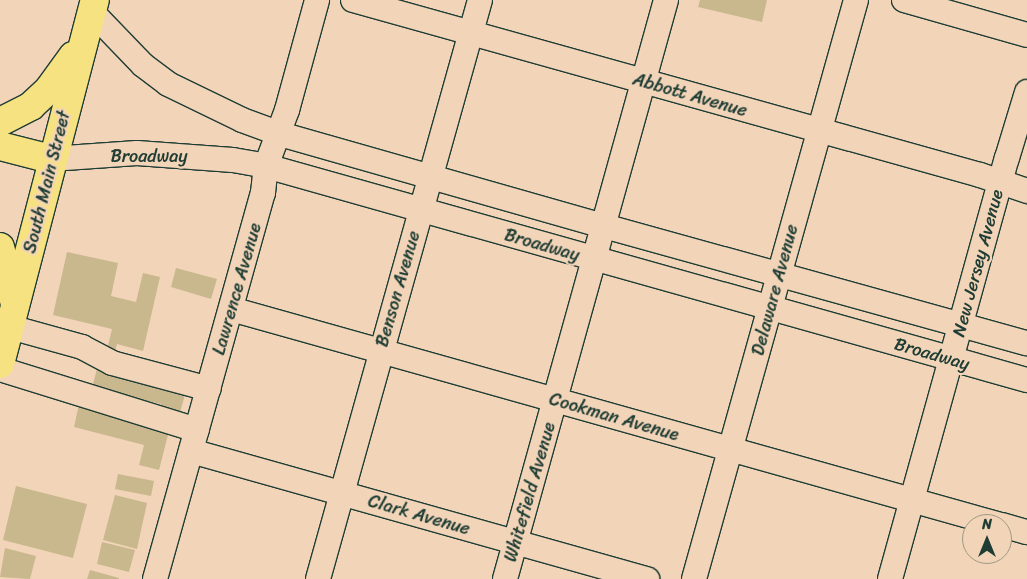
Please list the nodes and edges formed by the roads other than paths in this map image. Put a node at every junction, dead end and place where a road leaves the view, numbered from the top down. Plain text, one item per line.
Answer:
1 (317, 0) edge
2 (353, 0) edge
3 (480, 0) edge
4 (666, 0) edge
5 (856, 0) edge
6 (904, 0) edge
7 (90, 15) edge
8 (470, 34) junction
9 (1027, 34) edge
10 (643, 81) junction
11 (1027, 92) edge
12 (0, 122) edge
13 (819, 131) junction
14 (280, 134) junction
15 (0, 146) edge
16 (51, 159) junction
17 (266, 166) junction
18 (0, 167) edge
19 (430, 176) junction
20 (1001, 182) junction
21 (1027, 190) edge
22 (420, 210) junction
23 (604, 226) junction
24 (0, 247) edge
25 (594, 260) junction
26 (779, 274) junction
27 (770, 308) junction
28 (232, 309) junction
29 (13, 316) junction
30 (962, 325) junction
31 (1027, 343) edge
32 (380, 352) junction
33 (952, 359) junction
34 (0, 364) edge
35 (0, 369) edge
36 (1027, 380) edge
37 (209, 389) junction
38 (555, 401) junction
39 (194, 440) junction
40 (730, 450) junction
41 (342, 493) junction
42 (913, 500) junction
43 (962, 514) edge
44 (1012, 528) edge
45 (1027, 532) edge
46 (515, 543) junction
47 (155, 579) edge
48 (318, 579) edge
49 (505, 579) edge
50 (647, 579) edge
51 (694, 579) edge
52 (890, 579) edge

1 - 14 street, Lawrence Avenue
2 - 8 street, Abbott Avenue
3 - 8 street, Benson Avenue
4 - 10 street, Whitefield Avenue
5 - 13 street, Delaware Avenue
6 - 9 street
7 - 12 main road
7 - 14 street, Broadway
7 - 16 main road, South Main Street
8 - 10 street, Abbott Avenue
8 - 19 street, Benson Avenue
10 - 13 street, Abbott Avenue
10 - 23 street, Whitefield Avenue
11 - 20 street, New Jersey Avenue
13 - 20 street, Abbott Avenue
13 - 26 street, Delaware Avenue
14 - 17 street, Lawrence Avenue
14 - 19 street, Broadway
15 - 16 main road
16 - 17 street, Broadway
16 - 18 main road
16 - 29 main road, South Main Street
17 - 22 street, Broadway
17 - 28 street, Lawrence Avenue
19 - 22 street, Benson Avenue
19 - 23 street, Broadway
20 - 21 street, Abbott Avenue
20 - 30 street, New Jersey Avenue
22 - 25 street, Broadway
22 - 32 street, Benson Avenue
23 - 25 street, Whitefield Avenue
23 - 26 street, Broadway
24 - 29 main road
25 - 27 street, Broadway
25 - 38 street, Whitefield Avenue
26 - 27 street, Delaware Avenue
26 - 30 street, Broadway
27 - 33 street, Broadway
27 - 40 street, Delaware Avenue
28 - 32 street, Cookman Avenue
28 - 37 street, Lawrence Avenue
29 - 34 main road, South Main Street
29 - 37 street
30 - 31 street, Broadway
30 - 33 street, New Jersey Avenue
32 - 38 street, Cookman Avenue
32 - 41 street, Benson Avenue
33 - 36 street, Broadway
33 - 42 street, New Jersey Avenue
35 - 39 street, Clark Avenue
37 - 39 street, Lawrence Avenue
38 - 40 street, Cookman Avenue
38 - 46 street, Whitefield Avenue
39 - 41 street, Clark Avenue
39 - 47 street, Lawrence Avenue
40 - 42 street, Cookman Avenue
40 - 51 street, Delaware Avenue
41 - 46 street, Clark Avenue
41 - 48 street, Benson Avenue
42 - 43 street, Cookman Avenue
42 - 52 street, New Jersey Avenue
44 - 45 street
46 - 49 street, Whitefield Avenue
46 - 50 street, Clark Avenue

